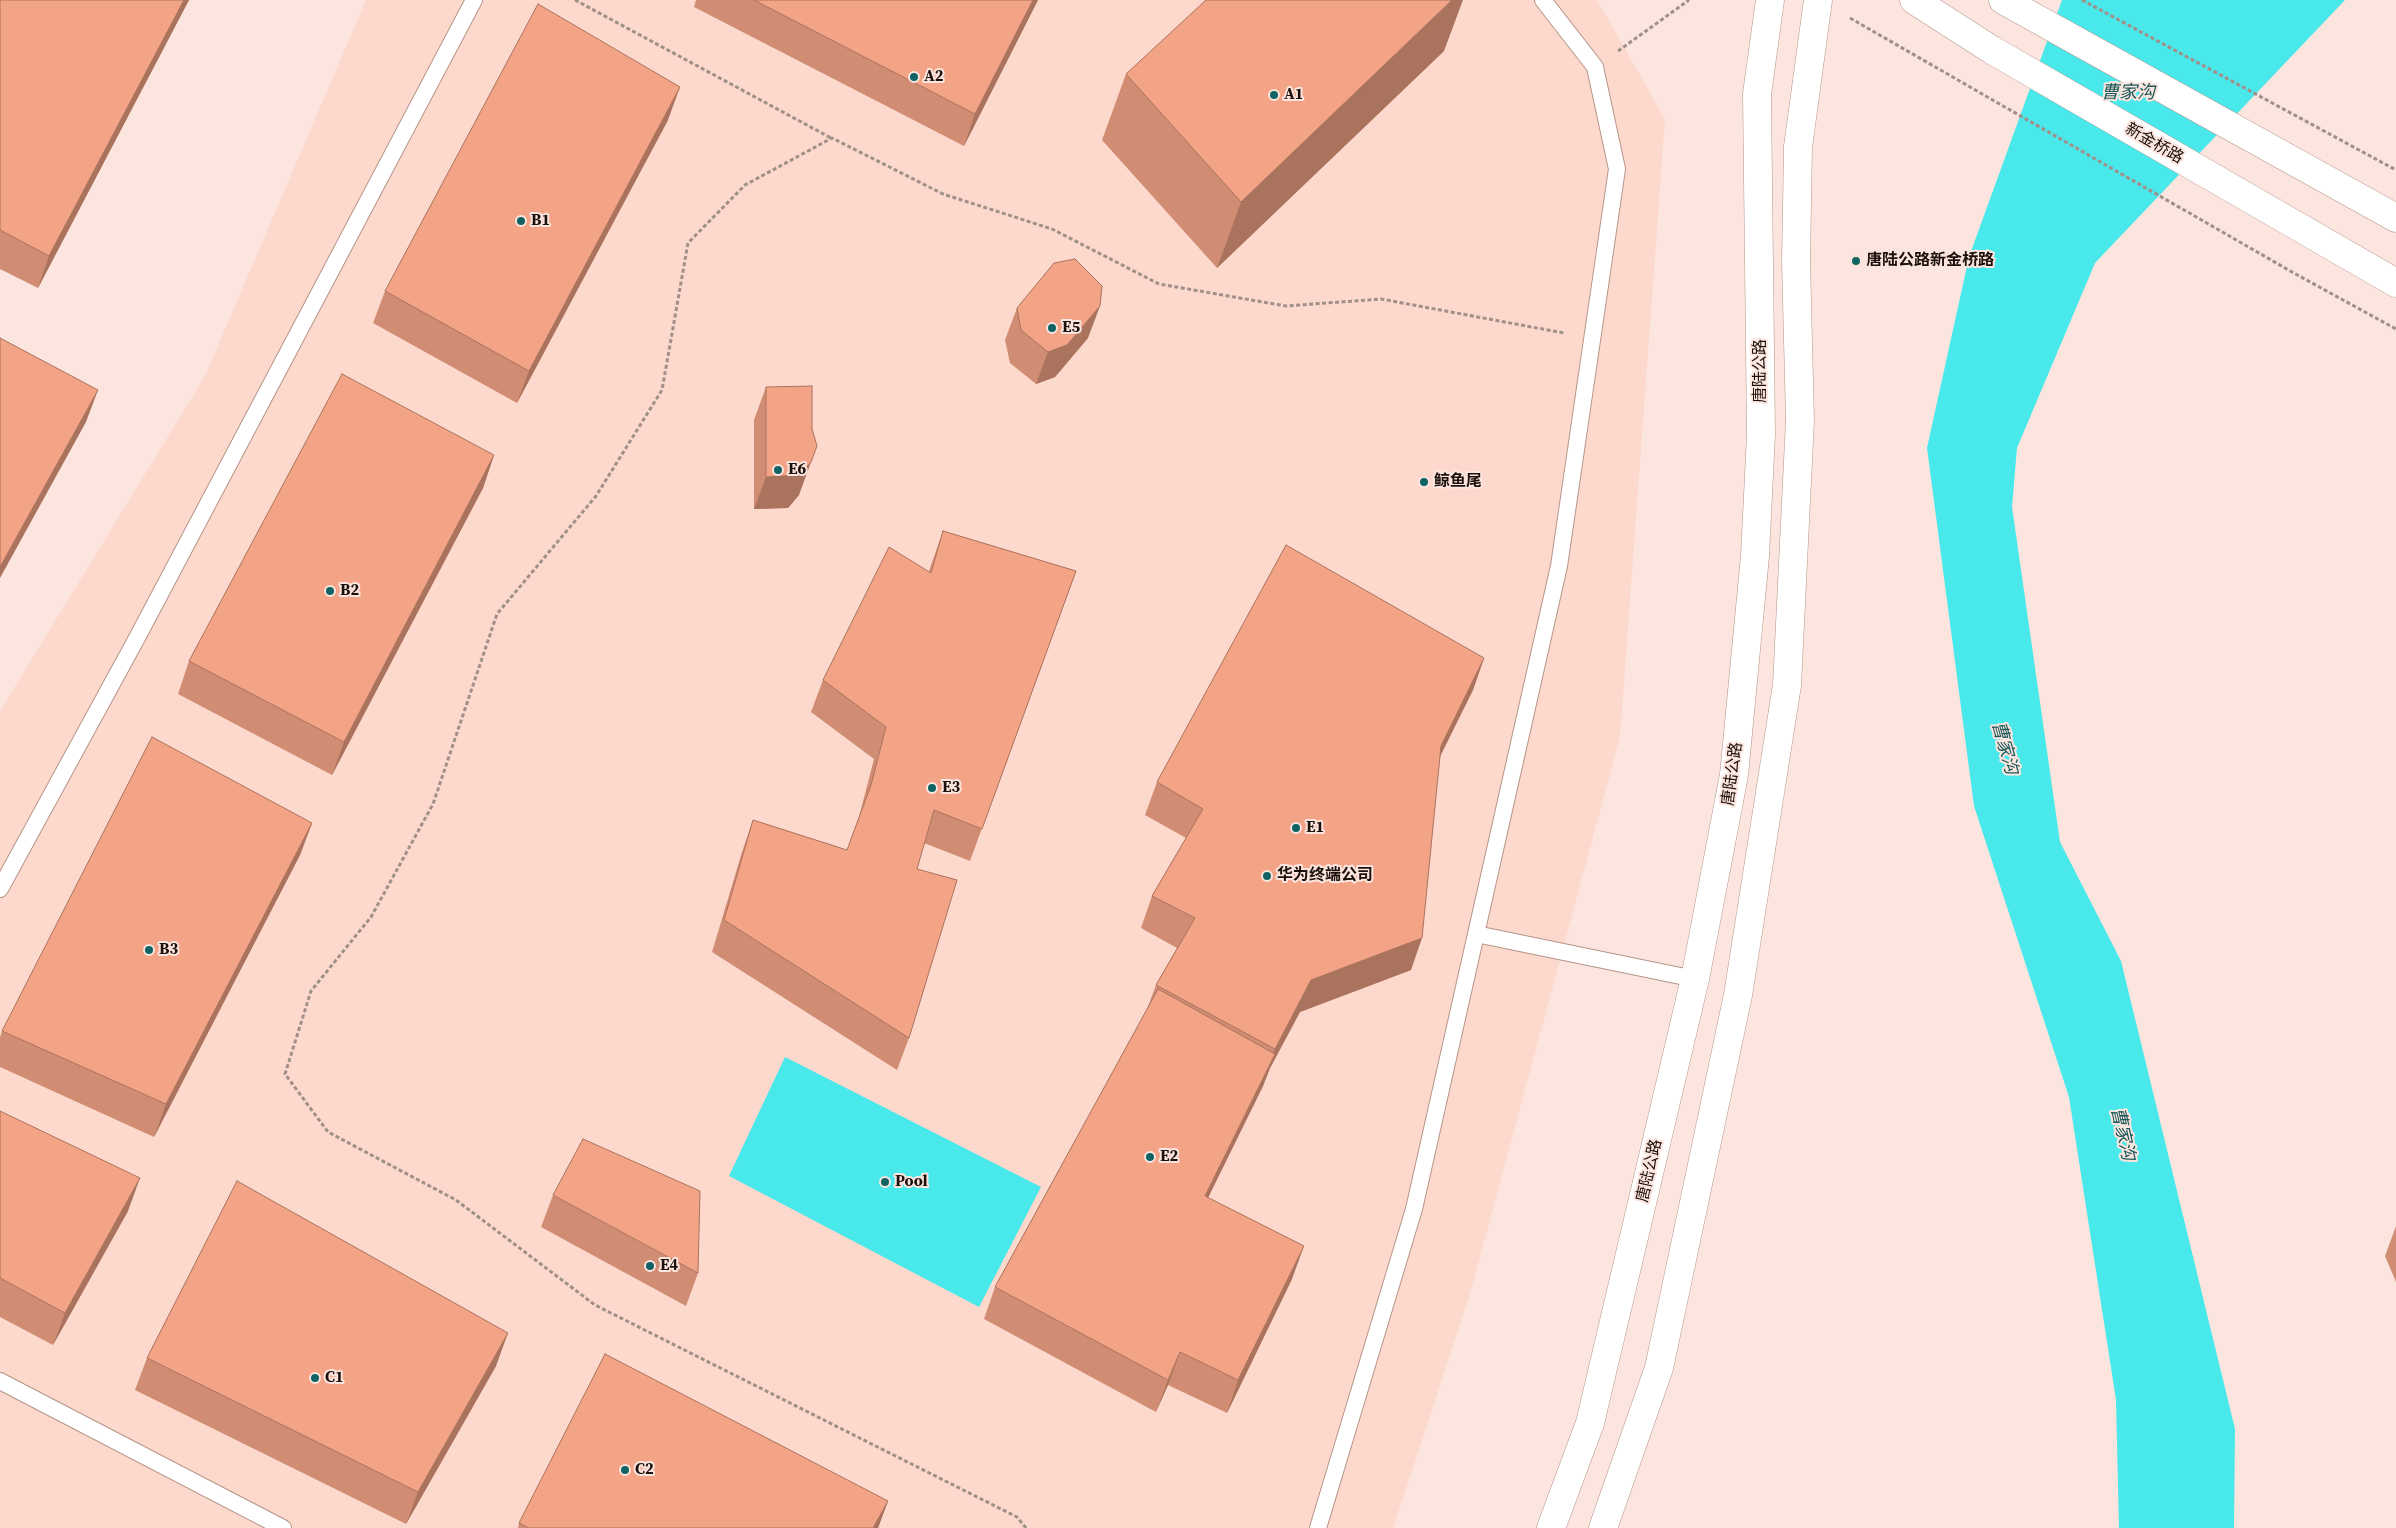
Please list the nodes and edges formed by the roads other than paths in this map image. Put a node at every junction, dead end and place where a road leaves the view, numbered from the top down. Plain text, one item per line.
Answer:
1 (474, 0) edge
2 (1543, 0) edge
3 (1770, 0) edge
4 (1818, 0) edge
5 (1914, 0) edge
6 (2007, 3) edge
7 (2396, 218) edge
8 (2396, 283) edge
9 (0, 889) edge
10 (1476, 934) junction
11 (1695, 979) junction
12 (0, 1381) edge
13 (283, 1528) edge
14 (1318, 1528) edge
15 (1550, 1528) edge
16 (1603, 1528) edge

1 - 9 lane
2 - 10 lane
3 - 11 main road, 唐陆公路
4 - 16 main road
5 - 8 main road, 新金桥路
6 - 7 main road
10 - 11 lane
10 - 14 lane
11 - 15 main road, 唐陆公路
12 - 13 lane

